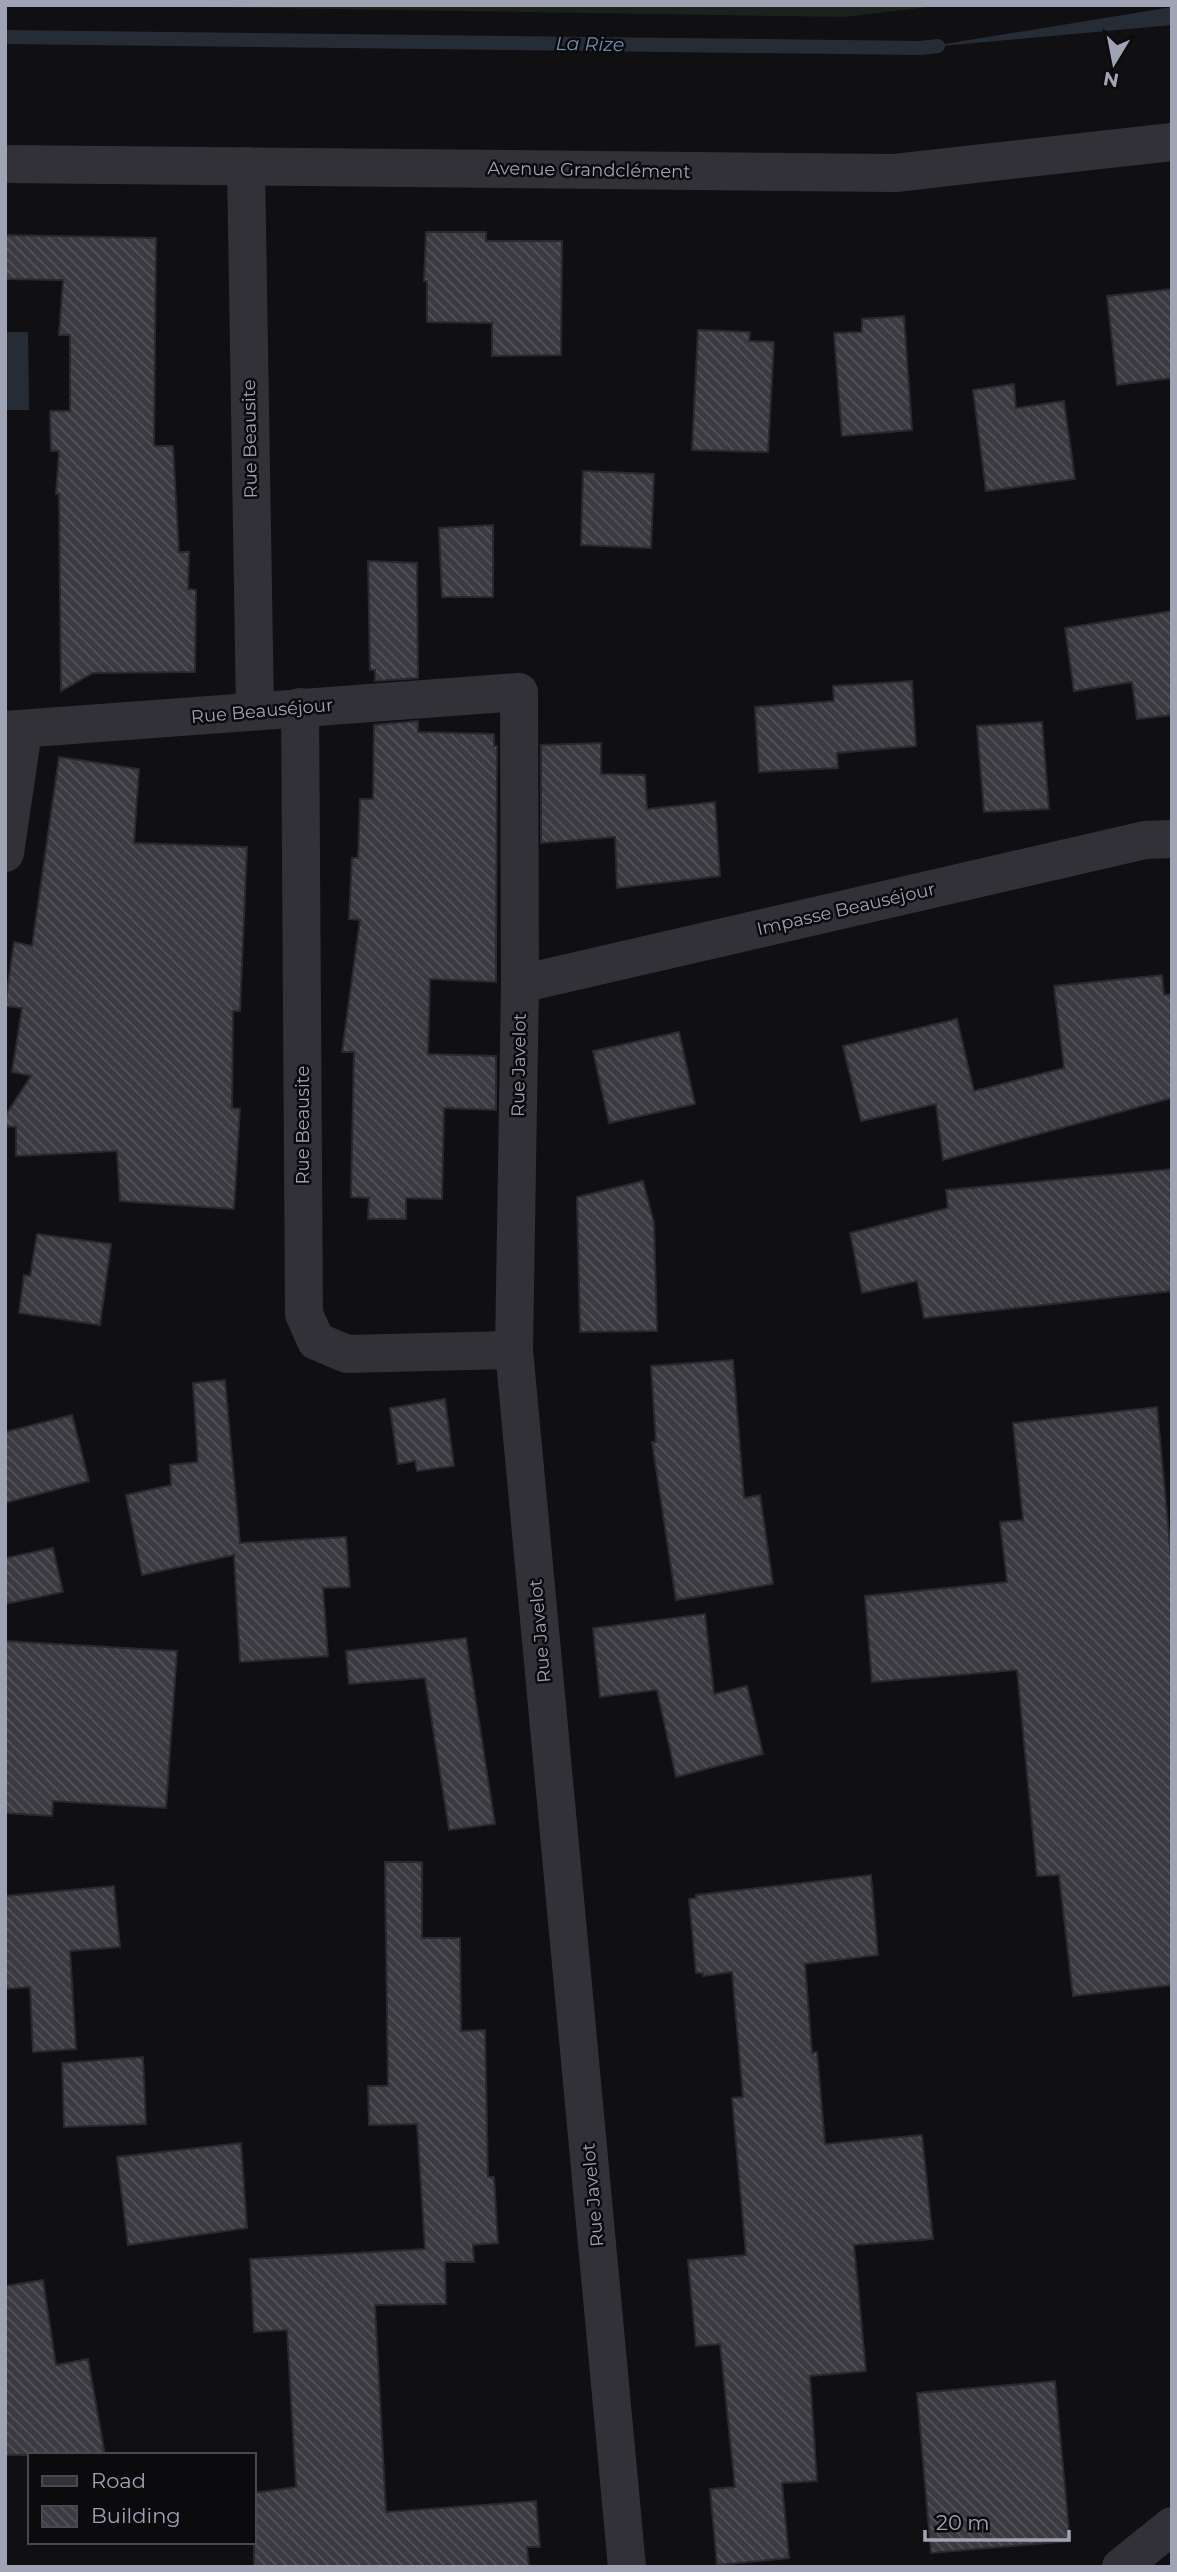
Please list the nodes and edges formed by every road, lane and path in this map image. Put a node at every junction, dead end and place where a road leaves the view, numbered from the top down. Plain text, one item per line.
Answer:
1 (1172, 142) edge
2 (5, 164) edge
3 (246, 166) junction
4 (519, 692) joint
5 (300, 707) junction
6 (255, 711) junction
7 (14, 731) edge
8 (1172, 839) edge
9 (5, 853) edge
10 (520, 984) junction
11 (514, 1350) junction
12 (1172, 2526) edge
13 (628, 2567) edge
14 (1121, 2567) edge

1 - 3 street, Avenue Grandclément
2 - 3 street, Avenue Grandclément
3 - 6 street, Rue Beausite
4 - 5 street, Rue Beauséjour
4 - 10 street, Rue Javelot
5 - 6 street, Rue Beauséjour
5 - 11 street, Rue Beausite
6 - 7 street, Rue Beauséjour
7 - 9 street
8 - 10 street, Impasse Beauséjour
10 - 11 street, Rue Javelot
11 - 13 street, Rue Javelot
12 - 14 street

